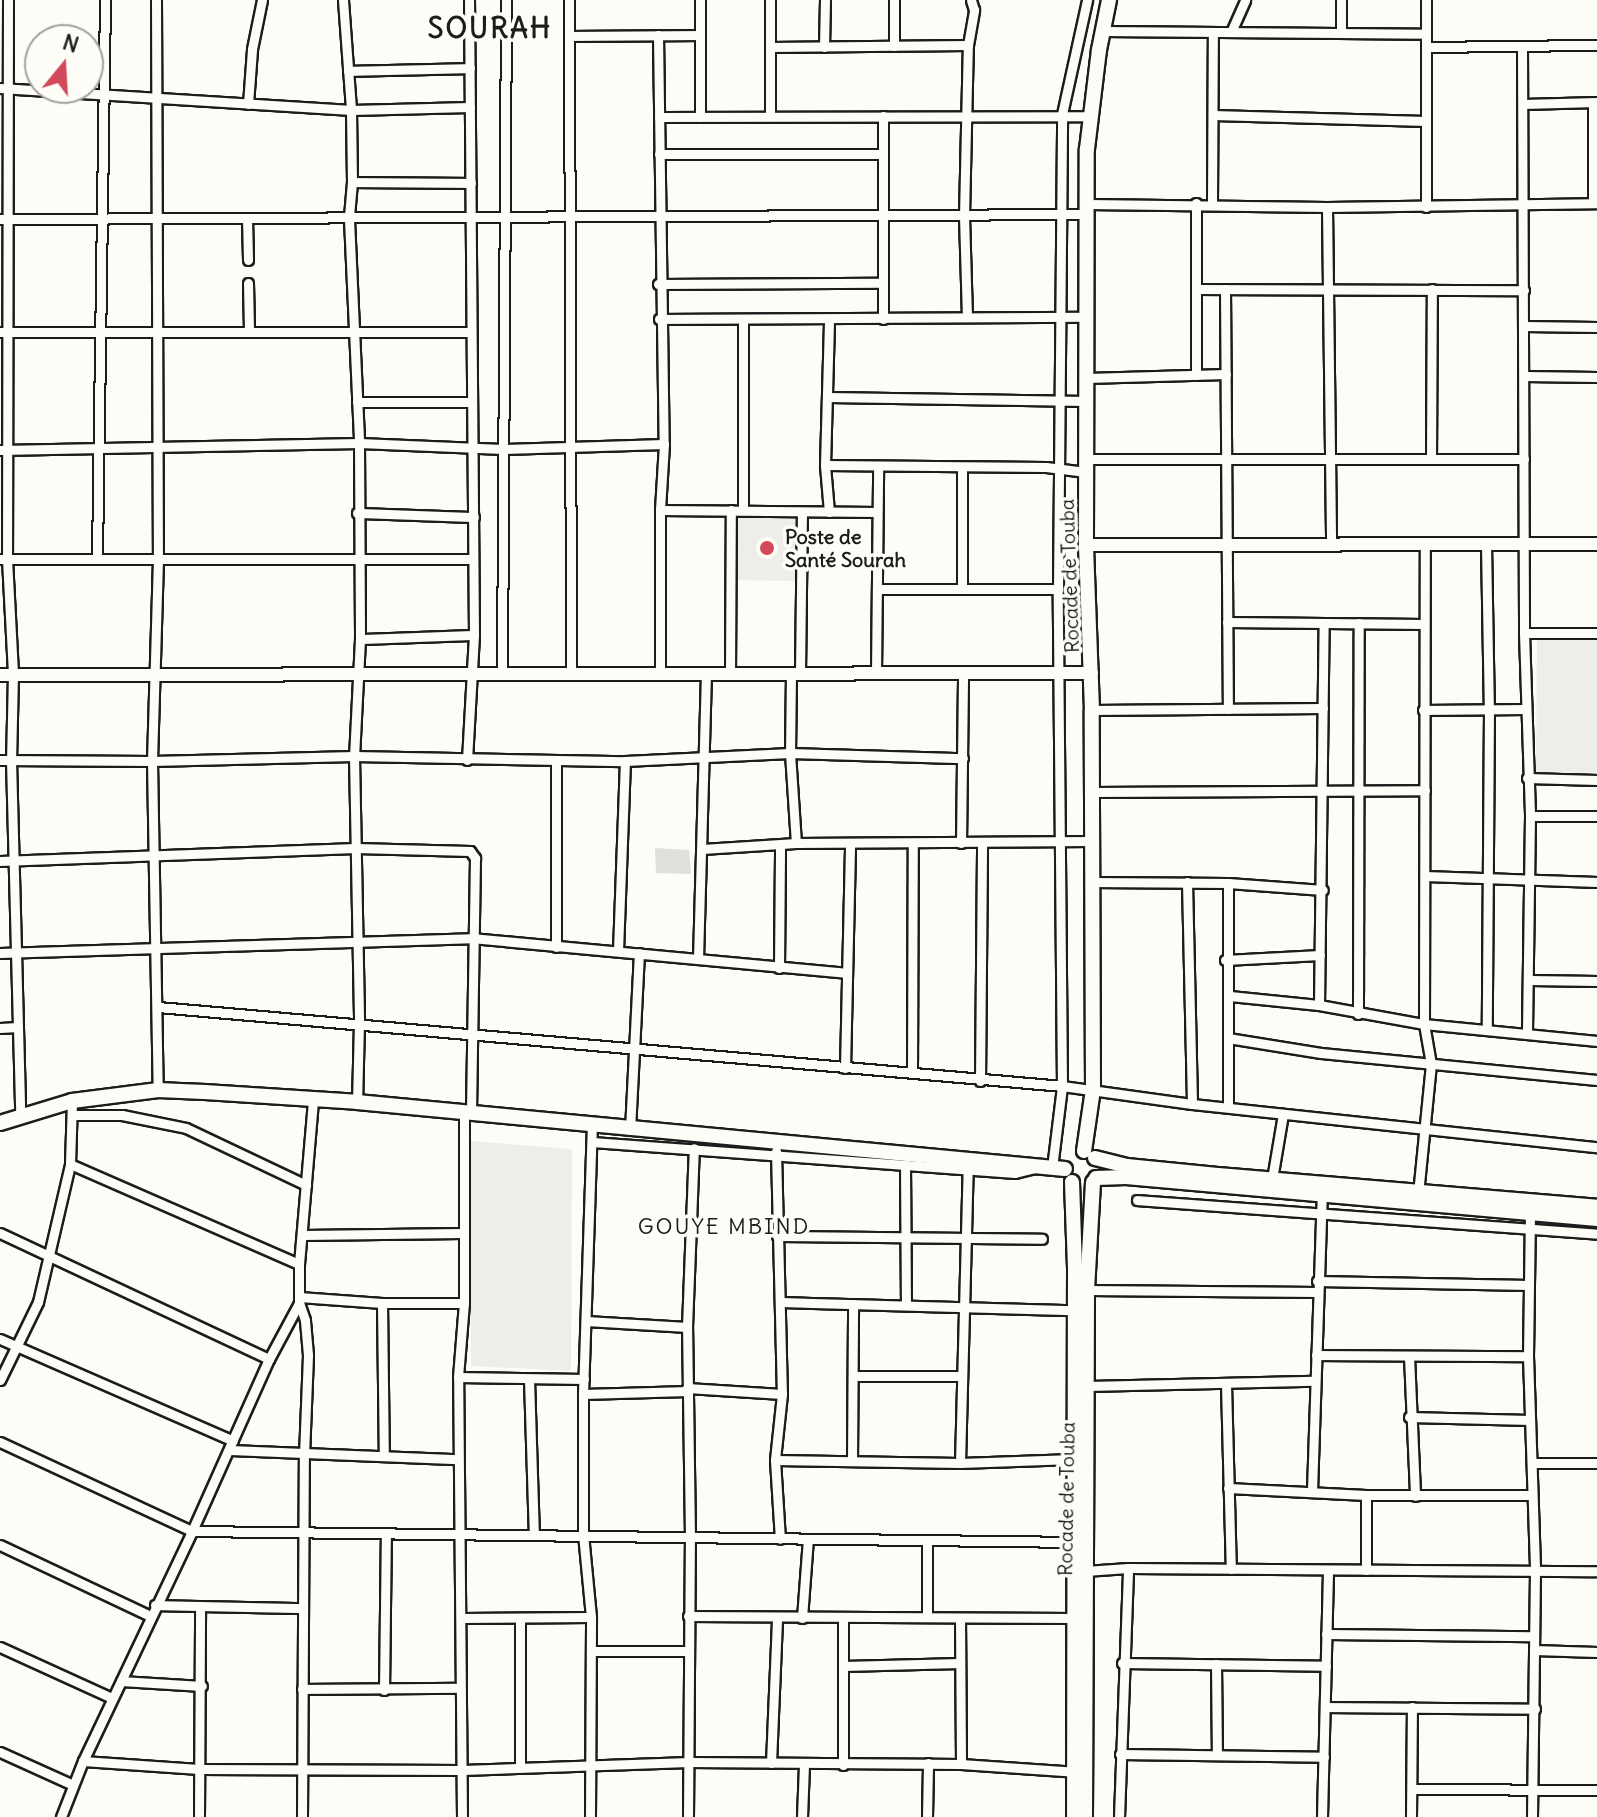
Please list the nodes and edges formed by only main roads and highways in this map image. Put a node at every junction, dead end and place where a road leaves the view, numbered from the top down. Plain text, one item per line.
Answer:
1 (1109, 0) edge
2 (0, 1123) edge
3 (1090, 1154) junction
4 (1057, 1171) junction
5 (1094, 1180) junction
6 (1597, 1207) edge
7 (1597, 1219) edge
8 (1079, 1542) junction
9 (1080, 1772) junction
10 (1074, 1817) edge
11 (1085, 1817) edge

1 - 3 main road, Rocade de Touba
2 - 4 main road
3 - 4 main road
3 - 5 main road, Rocade de Touba
3 - 6 main road
4 - 5 main road
4 - 8 main road, Rocade de Touba
5 - 7 main road
5 - 8 main road, Rocade de Touba
8 - 9 main road, Rocade de Touba
8 - 9 main road, Rocade de Touba
9 - 10 main road, Rocade de Touba
9 - 11 main road, Rocade de Touba

